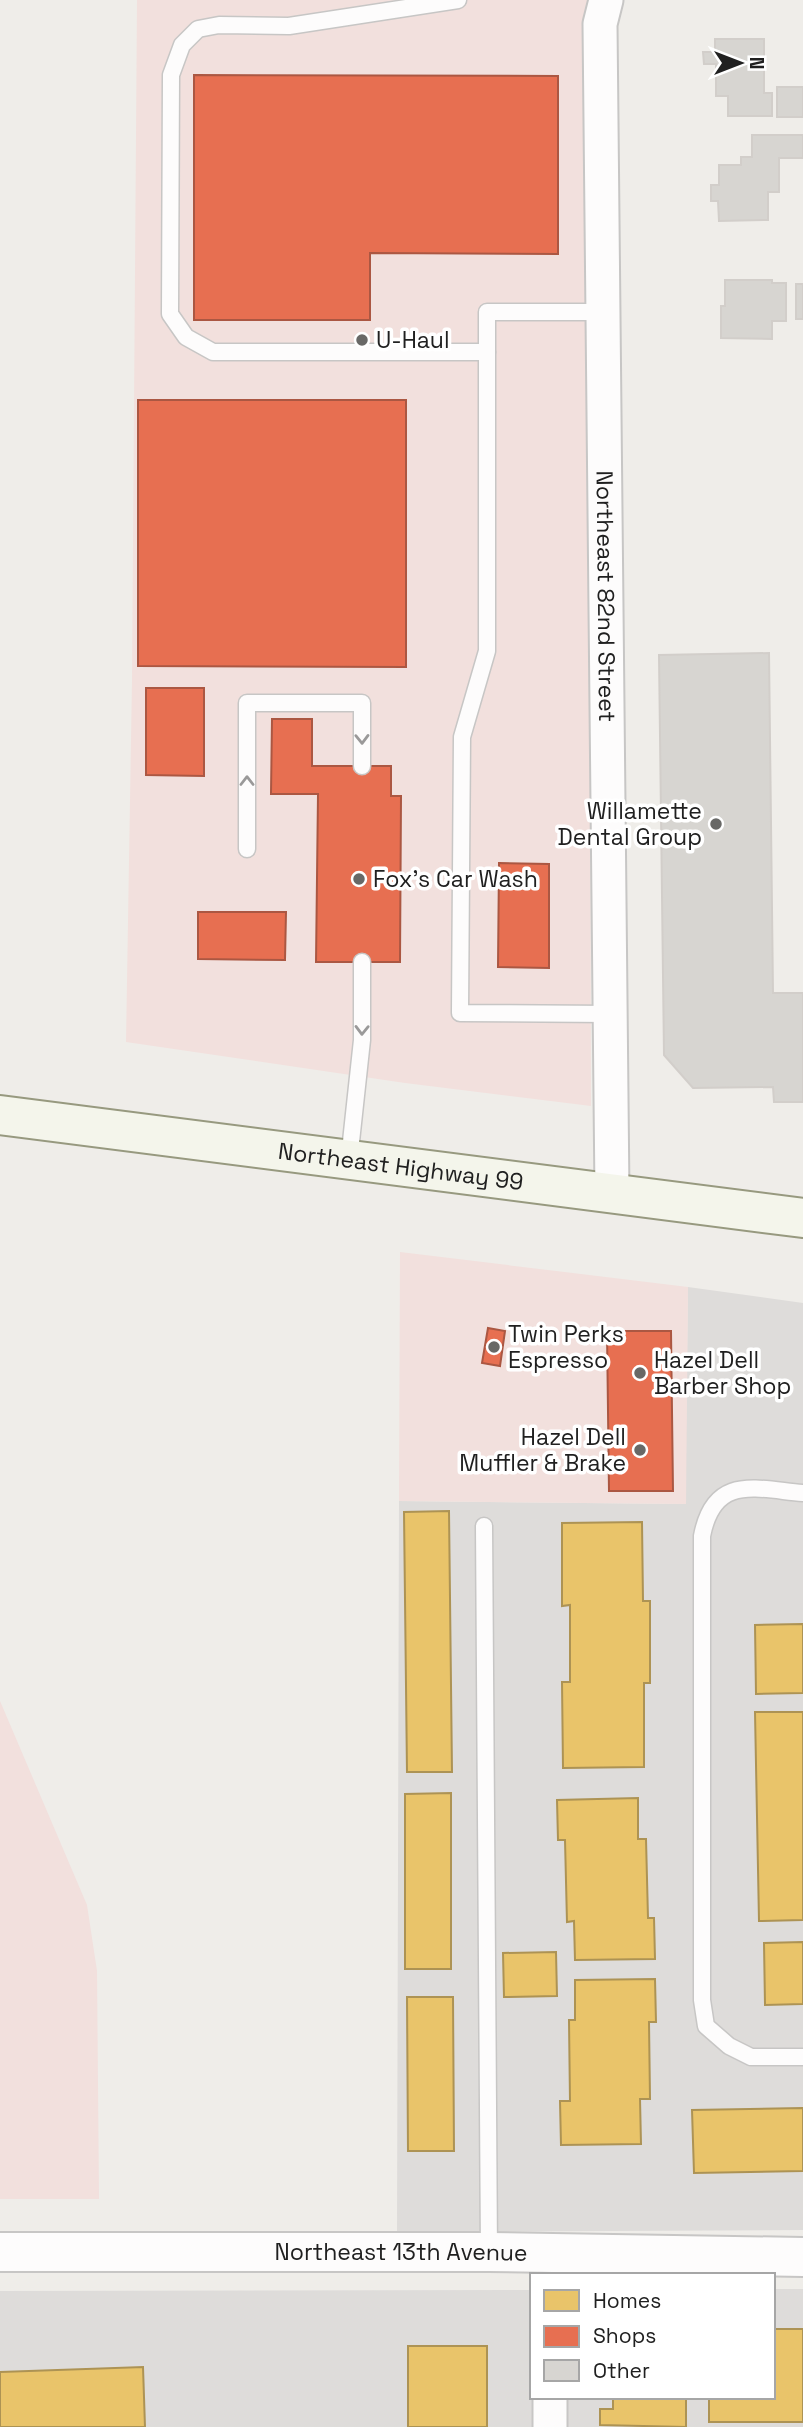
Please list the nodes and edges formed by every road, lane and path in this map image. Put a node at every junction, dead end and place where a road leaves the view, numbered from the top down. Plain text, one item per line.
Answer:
1 (458, 0) edge
2 (606, 0) edge
3 (603, 312) junction
4 (487, 352) junction
5 (362, 766) dead end
6 (247, 849) dead end
7 (362, 962) dead end
8 (610, 1014) junction
9 (0, 1115) edge
10 (349, 1160) junction
11 (612, 1195) junction
12 (803, 1218) edge
13 (803, 1493) edge
14 (484, 1526) dead end
15 (803, 2057) edge
16 (0, 2252) edge
17 (489, 2252) junction
18 (803, 2257) edge
19 (550, 2264) edge
20 (550, 2399) edge
21 (550, 2427) edge

1 - 4 lane
2 - 3 street, Northeast 82nd Street
3 - 4 lane
3 - 8 street, Northeast 82nd Street
4 - 8 lane
6 -> 5 lane
7 -> 10 lane
8 - 11 street, Northeast 82nd Street
9 - 10 main road, Northeast Highway 99
10 - 11 main road, Northeast Highway 99
11 - 12 main road, Northeast Highway 99
13 - 15 lane
14 - 17 lane
16 - 17 street, Northeast 13th Avenue
17 - 19 street, Northeast 13th Avenue
18 - 19 street, Northeast 13th Avenue
20 - 21 street

